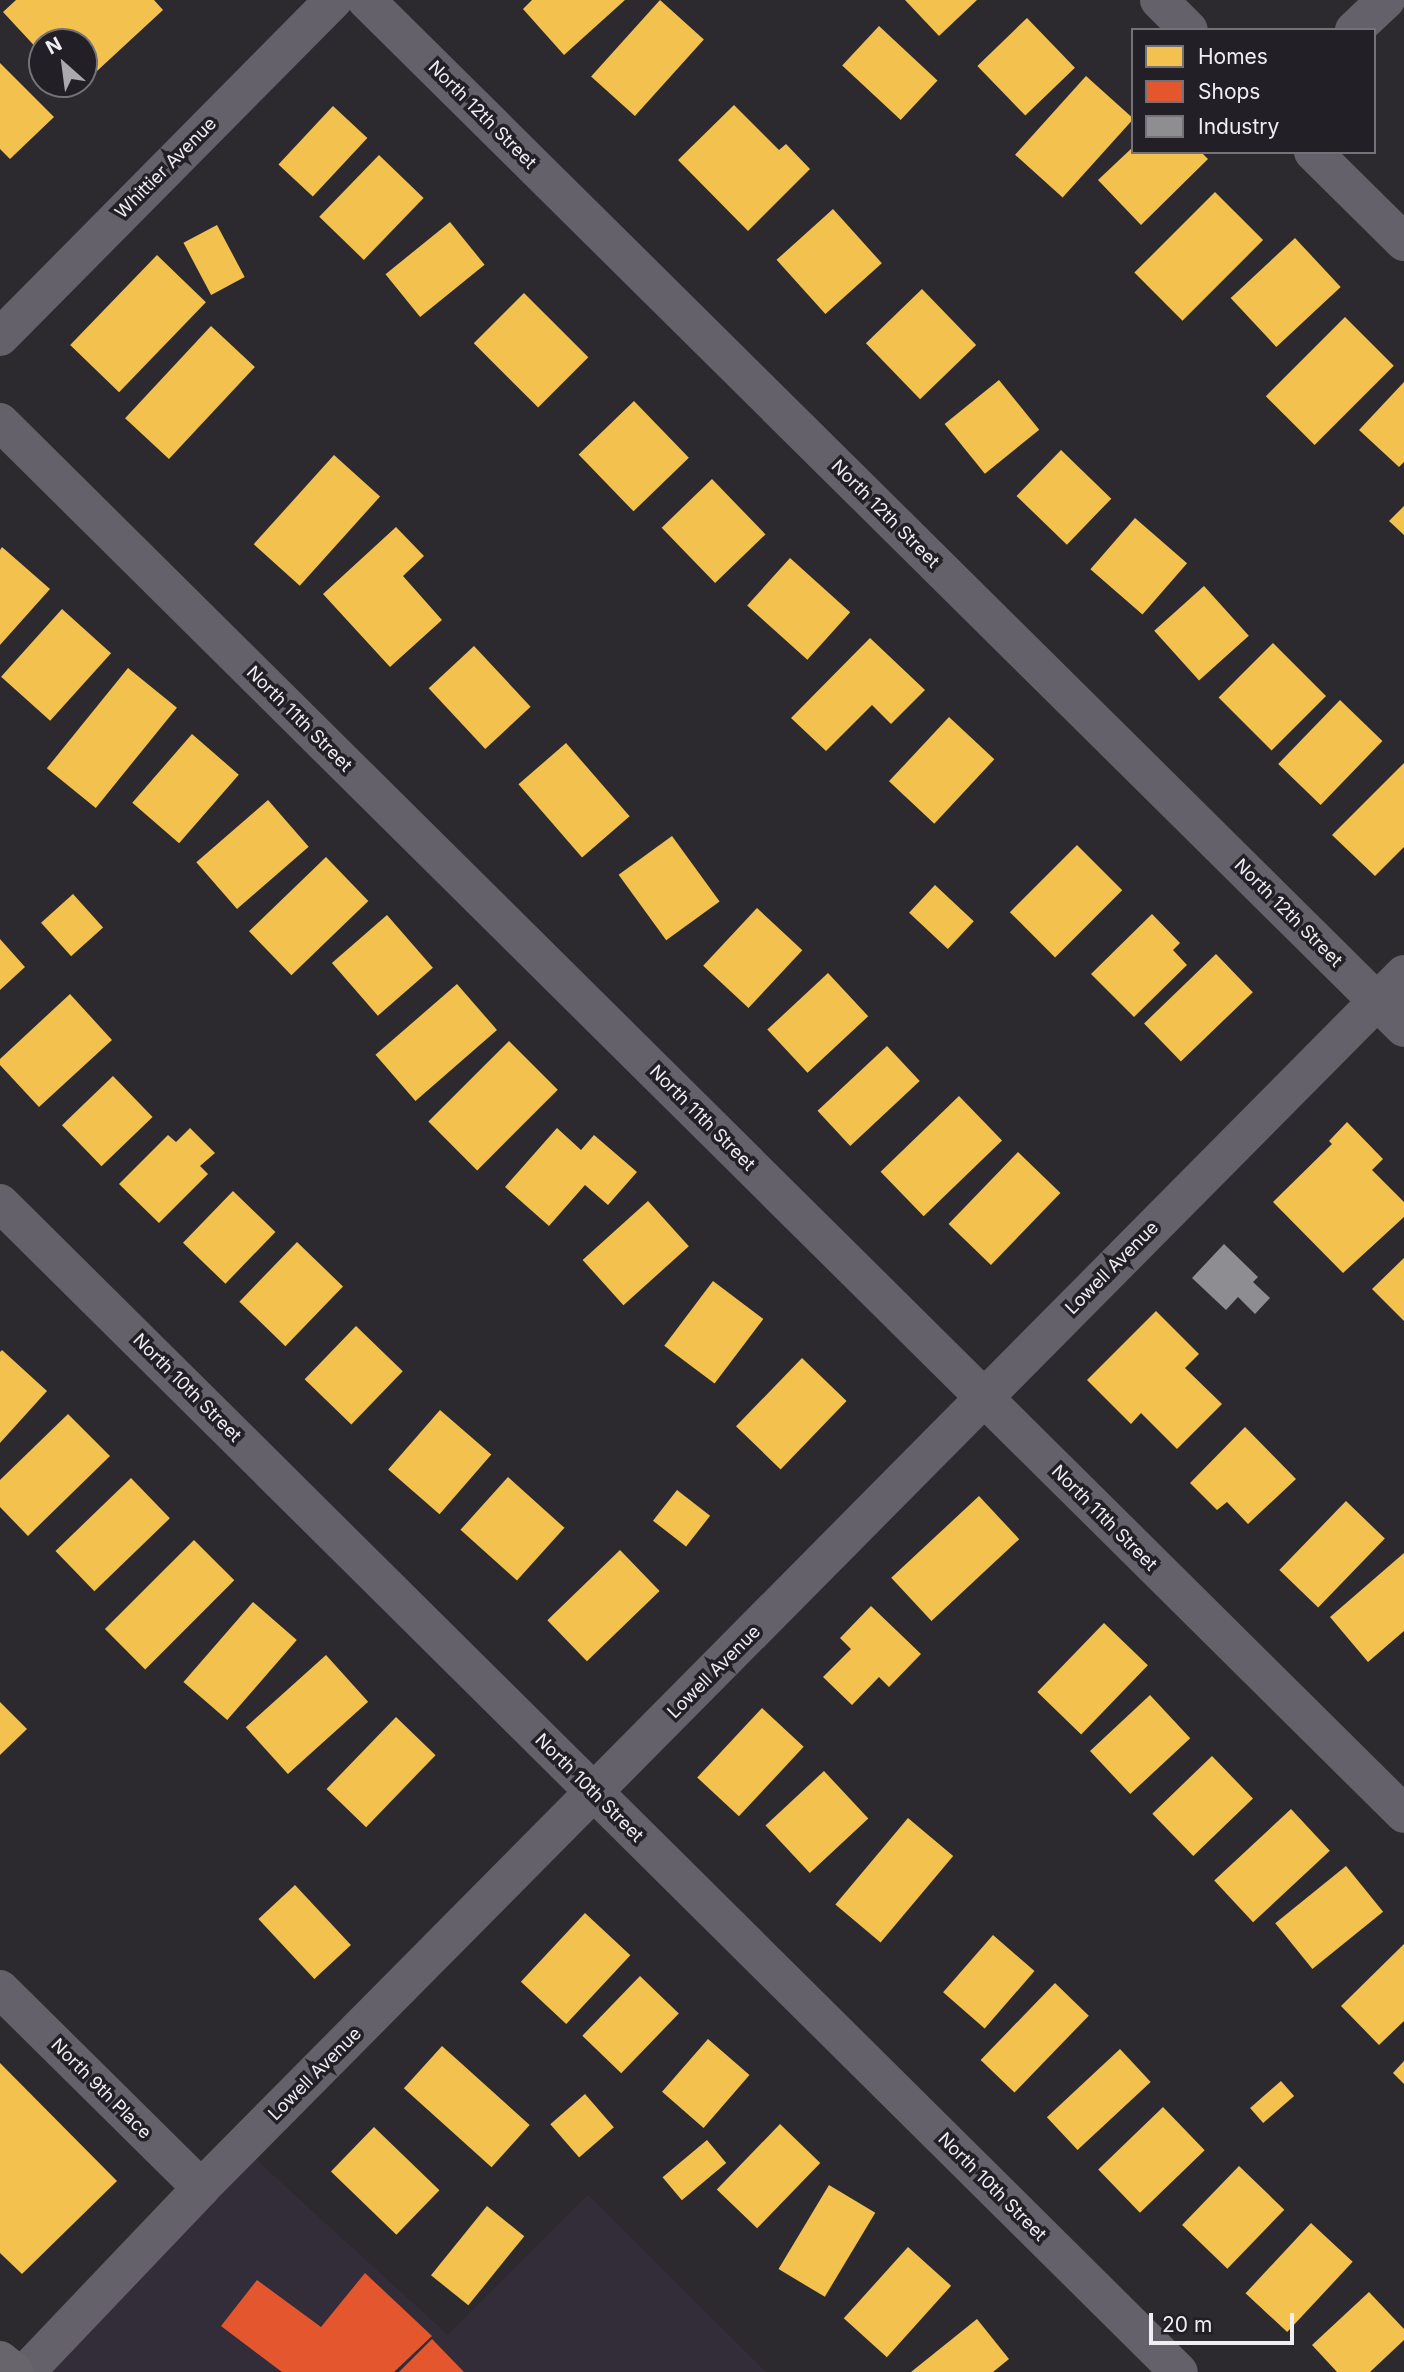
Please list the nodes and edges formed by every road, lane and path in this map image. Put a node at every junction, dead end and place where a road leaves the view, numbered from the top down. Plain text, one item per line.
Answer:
1 (332, 0) edge
2 (366, 0) edge
3 (1159, 0) edge
4 (1386, 0) edge
5 (1187, 28) edge
6 (1356, 28) edge
7 (1315, 154) edge
8 (1404, 242) edge
9 (0, 337) edge
10 (0, 422) edge
11 (1404, 974) edge
12 (1377, 1001) junction
13 (1404, 1028) edge
14 (0, 1203) edge
15 (984, 1398) junction
16 (594, 1793) junction
17 (1404, 1814) edge
18 (0, 1989) edge
19 (201, 2188) junction
20 (0, 2360) edge
21 (15, 2372) edge
22 (26, 2372) edge
23 (1179, 2372) edge

1 - 9 street, Whittier Avenue
2 - 12 street, North 12th Street
3 - 5 street
4 - 6 street
7 - 8 street
10 - 15 street, North 11th Street
11 - 12 street, Lowell Avenue
12 - 13 street, North 12th Street
12 - 15 street, Lowell Avenue
14 - 16 street, North 10th Street
15 - 16 street, Lowell Avenue
15 - 17 street, North 11th Street
16 - 19 street, Lowell Avenue
16 - 23 street, North 10th Street
18 - 19 street, North 9th Place
19 - 22 street, Lowell Avenue
20 - 21 main road

